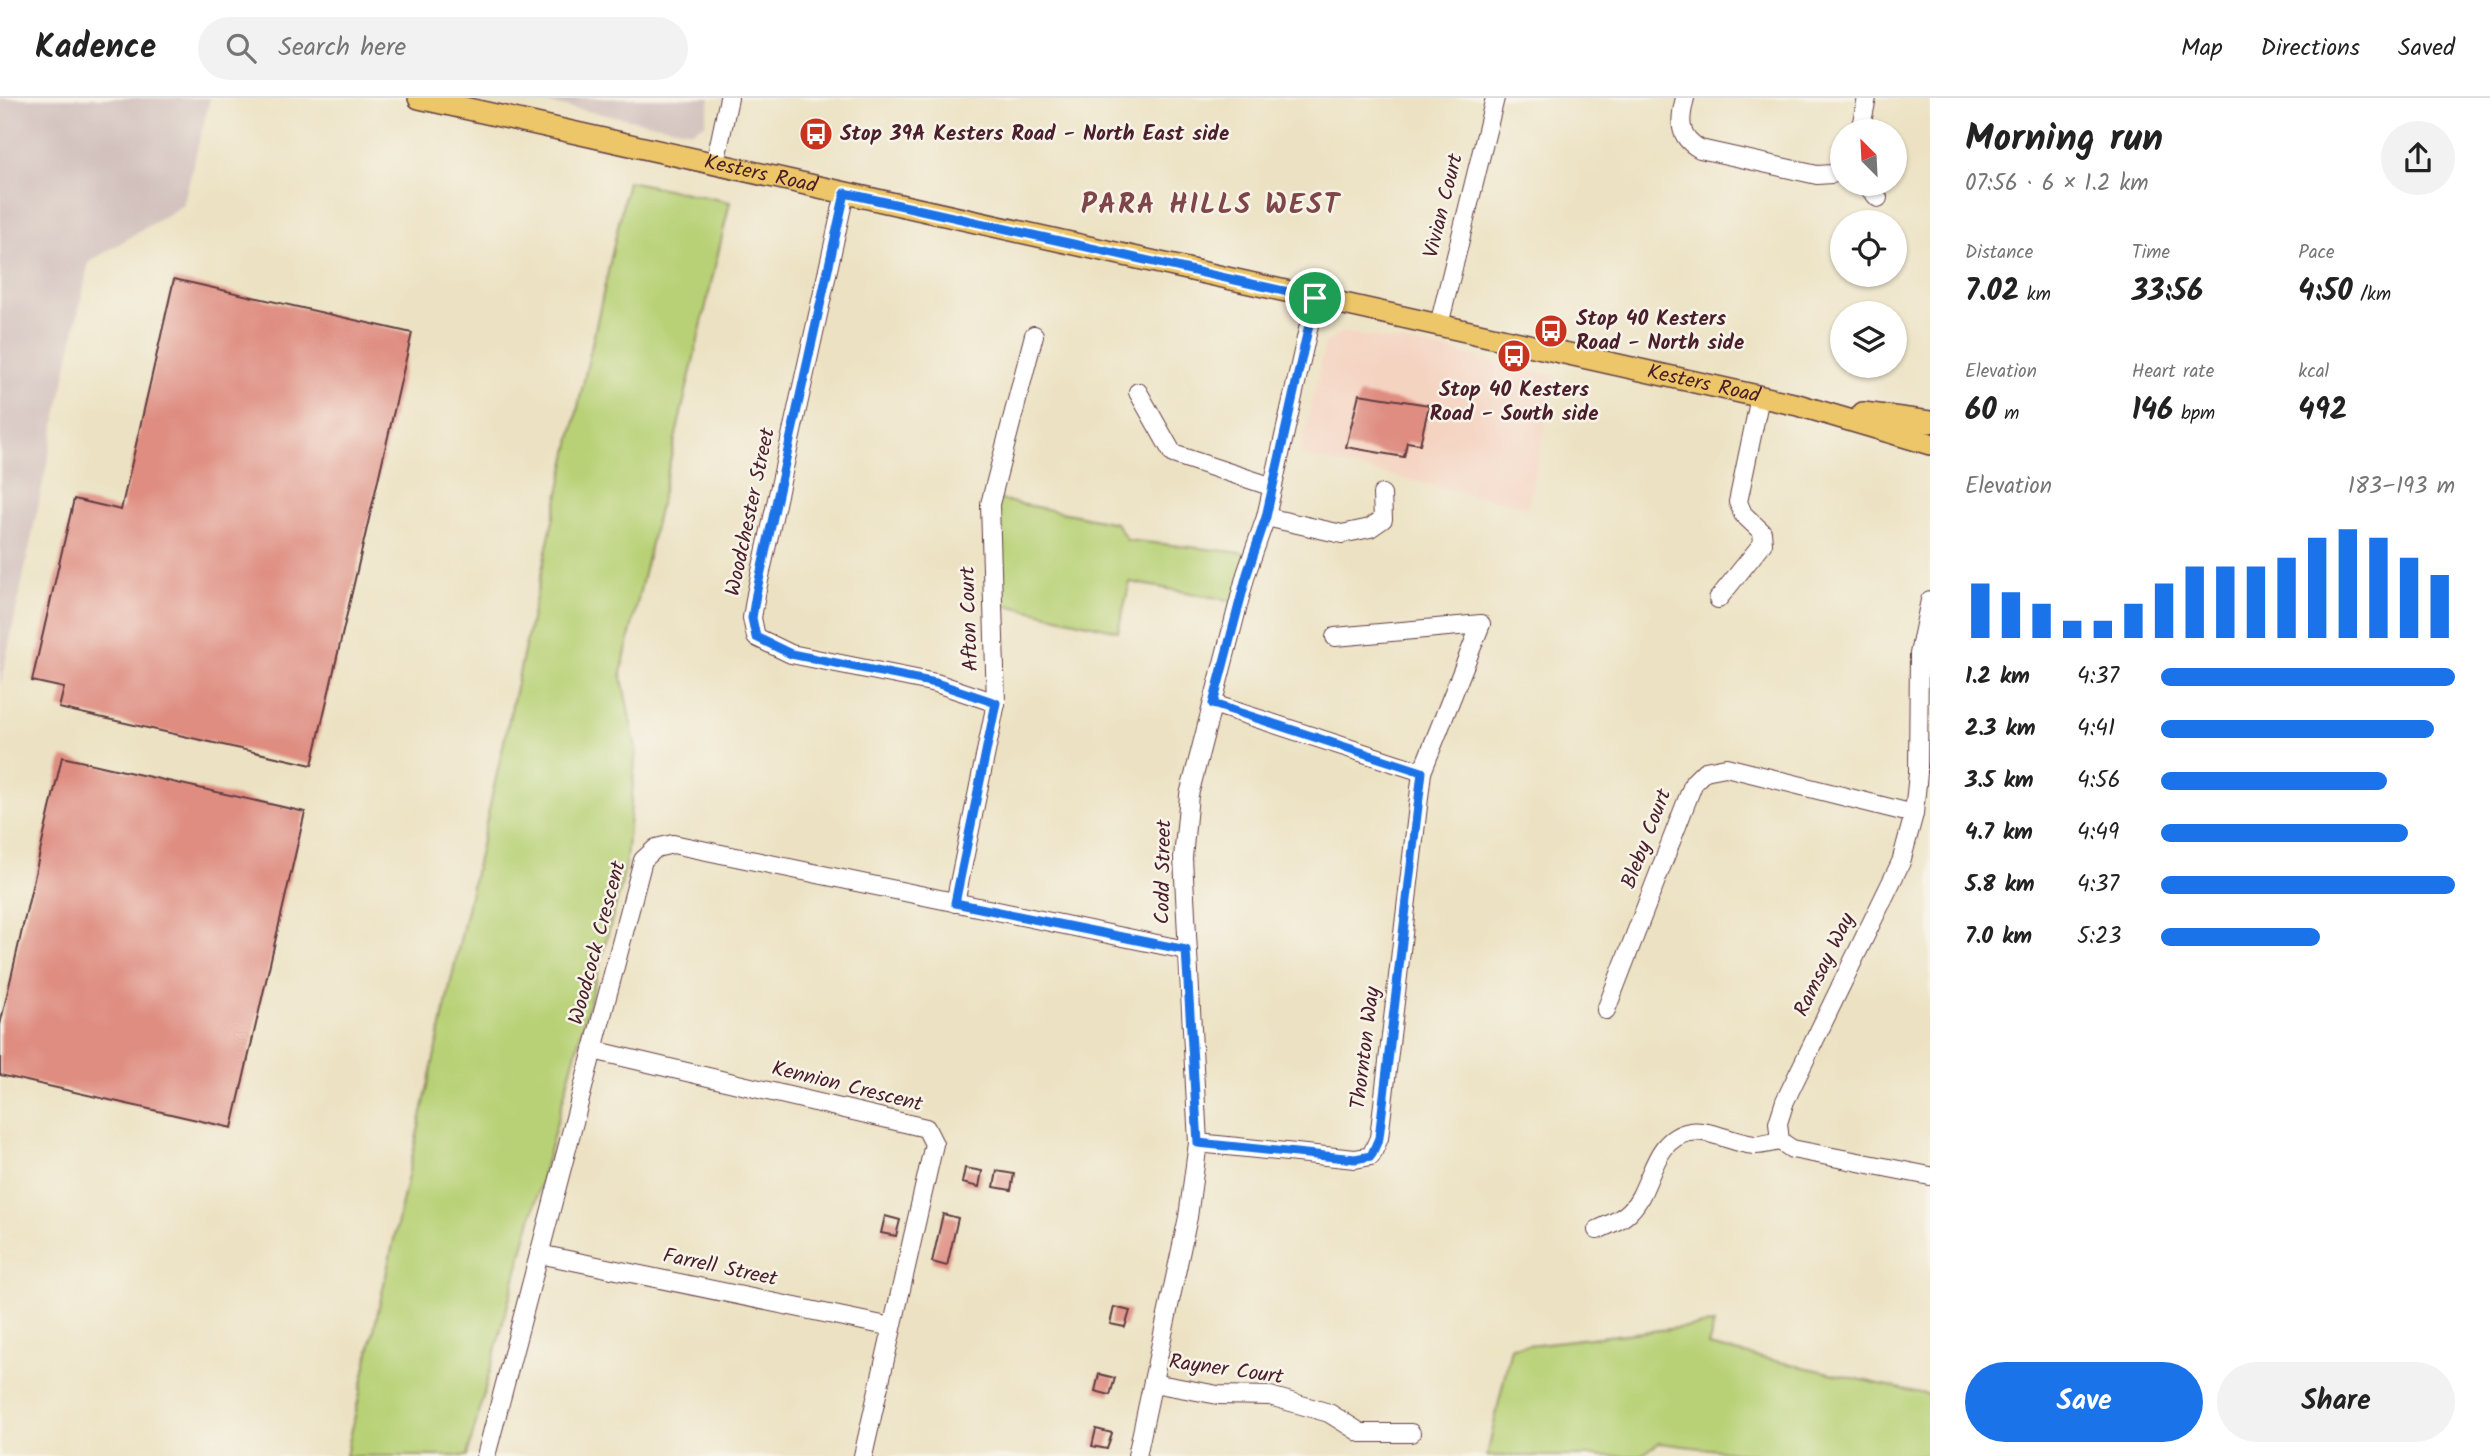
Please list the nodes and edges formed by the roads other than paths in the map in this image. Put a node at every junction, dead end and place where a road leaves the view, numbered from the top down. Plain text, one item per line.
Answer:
1 (419, 98) edge
2 (729, 98) edge
3 (1494, 98) edge
4 (1685, 98) edge
5 (1867, 98) edge
6 (1863, 119) edge
7 (715, 164) junction
8 (1830, 174) edge
9 (845, 193) junction
10 (1315, 298) junction
11 (1439, 325) junction
12 (1034, 335) dead end
13 (1138, 392) dead end
14 (1760, 397) junction
15 (1798, 405) junction
16 (1930, 422) edge
17 (1930, 444) edge
18 (1273, 488) junction
19 (1382, 494) dead end
20 (1266, 517) junction
21 (1718, 599) dead end
22 (1930, 600) edge
23 (1335, 637) dead end
24 (1925, 654) edge
25 (996, 703) junction
26 (1213, 704) junction
27 (1422, 772) junction
28 (1914, 814) junction
29 (955, 903) junction
30 (1186, 950) junction
31 (1606, 1010) dead end
32 (593, 1050) junction
33 (1780, 1141) junction
34 (1198, 1143) junction
35 (1930, 1176) edge
36 (1597, 1230) dead end
37 (539, 1254) junction
38 (892, 1327) junction
39 (1153, 1383) junction
40 (1411, 1433) dead end
41 (486, 1456) edge
42 (863, 1456) edge
43 (1137, 1456) edge

1 - 7 main road, Kesters Road
2 - 7 street
3 - 11 street, Vivian Court
4 - 8 street
5 - 6 street
7 - 9 main road, Kesters Road
9 - 10 main road, Kesters Road
9 - 25 street, Woodchester Street
10 - 11 main road, Kesters Road
10 - 18 street, Codd Street
11 - 14 main road, Kesters Road
12 - 25 street, Afton Court
13 - 18 street
14 - 15 main road, Kesters Road
14 - 21 street
15 - 16 main road, Kesters Road
15 - 17 main road, Kesters Road
18 - 20 street, Codd Street
19 - 20 street
20 - 26 street, Codd Street
22 - 24 street, Ramsay Way
23 - 27 street, Thornton Way
24 - 28 street, Ramsay Way
25 - 29 street, Afton Court
26 - 27 street
26 - 30 street, Codd Street
27 - 34 street, Thornton Way
28 - 31 street, Bleby Court
28 - 33 street, Ramsay Way
29 - 30 street, Woodcock Crescent
29 - 32 street, Woodcock Crescent
30 - 34 street, Codd Street
32 - 37 street, Woodcock Crescent
32 - 38 street, Kennion Crescent
33 - 35 street
33 - 36 street
34 - 39 street, Codd Street
37 - 38 street, Farrell Street
37 - 41 street, Woodcock Crescent
38 - 42 street, Kennion Crescent
39 - 40 street, Rayner Court
39 - 43 street, Codd Street

